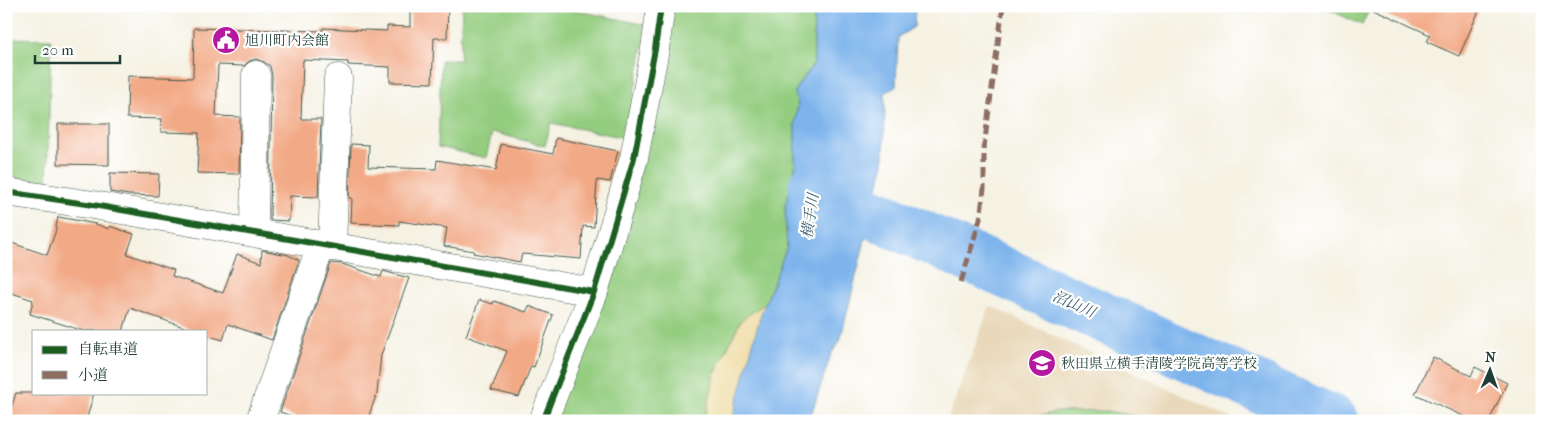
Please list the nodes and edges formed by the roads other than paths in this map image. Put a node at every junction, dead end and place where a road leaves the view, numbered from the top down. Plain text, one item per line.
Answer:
1 (661, 6) edge
2 (256, 75) dead end
3 (338, 78) dead end
4 (6, 192) edge
5 (254, 233) junction
6 (326, 246) junction
7 (594, 292) junction
8 (260, 421) edge
9 (543, 421) edge

1 - 7 street
2 - 5 street
3 - 6 street
4 - 5 street
5 - 6 street
6 - 7 street
6 - 8 street
7 - 9 street

